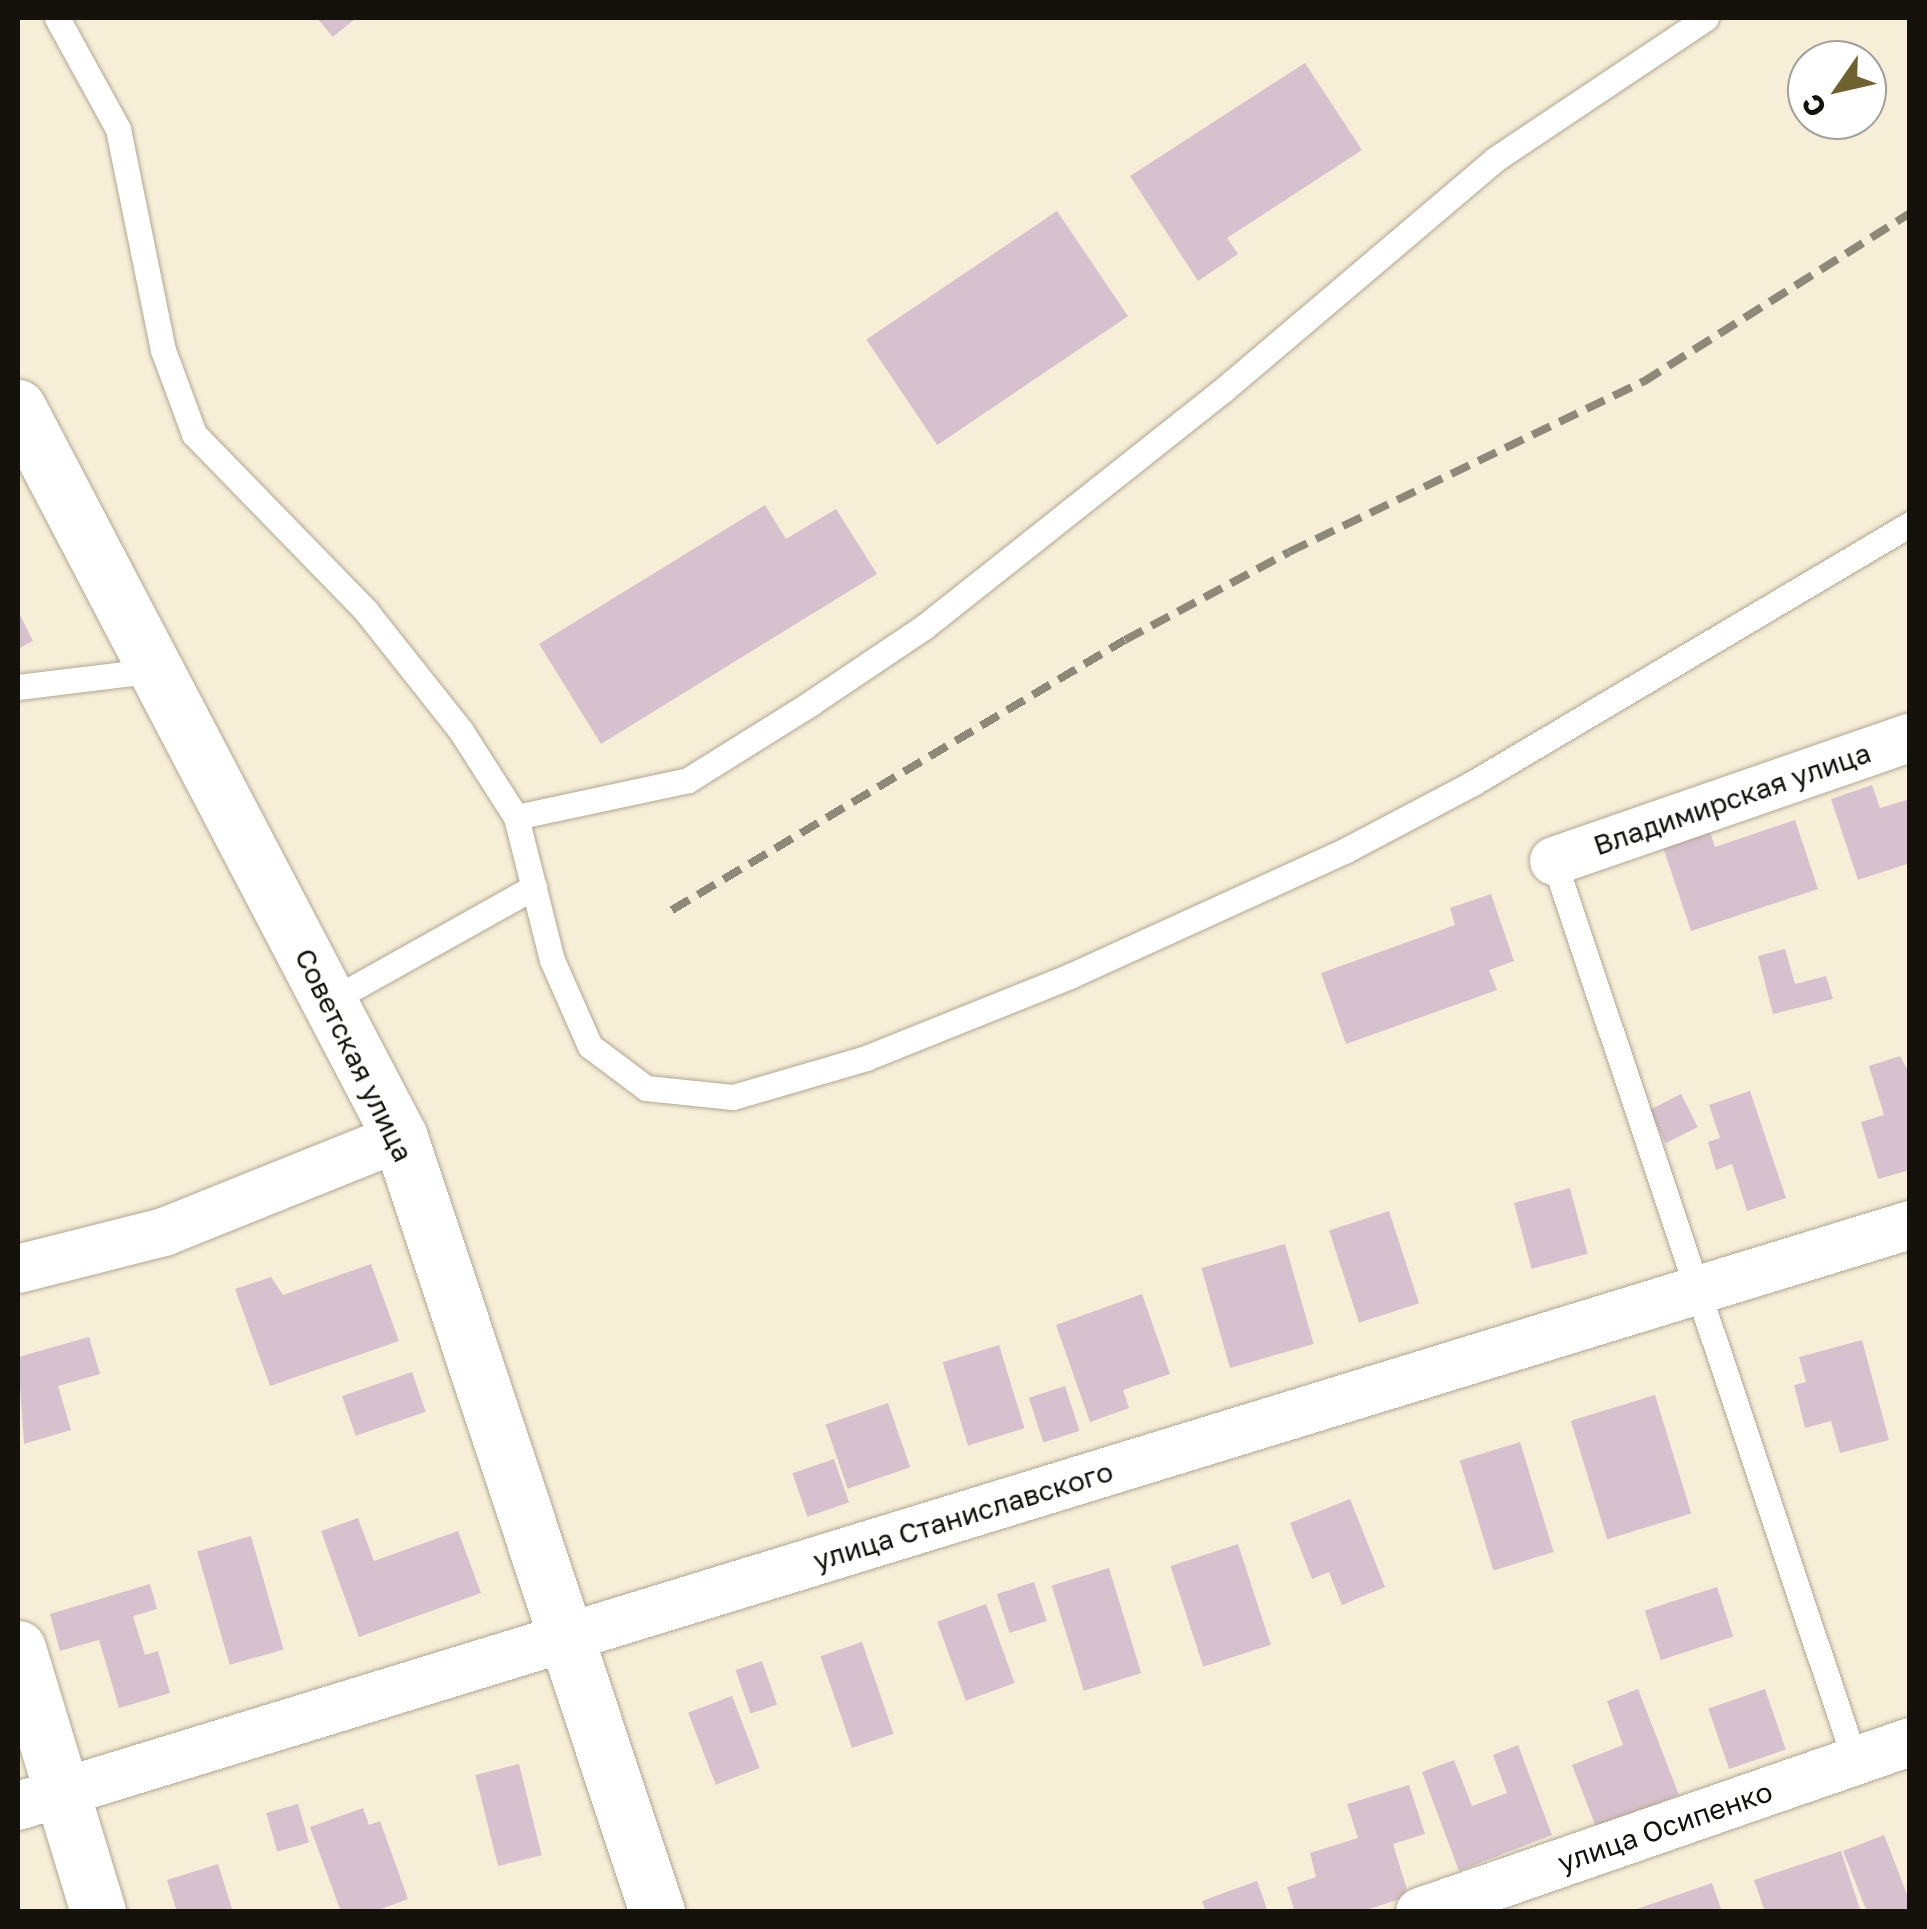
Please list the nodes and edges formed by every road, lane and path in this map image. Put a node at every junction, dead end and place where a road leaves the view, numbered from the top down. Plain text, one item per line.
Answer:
1 (56, 18) edge
2 (1706, 18) edge
3 (20, 426) edge
4 (1910, 524) edge
5 (156, 670) junction
6 (18, 687) edge
7 (1910, 738) edge
8 (516, 817) junction
9 (1554, 860) joint
10 (534, 887) junction
11 (330, 1002) junction
12 (400, 1137) junction
13 (1910, 1225) edge
14 (18, 1269) edge
15 (1695, 1291) junction
16 (566, 1638) junction
17 (18, 1648) edge
18 (1910, 1742) edge
19 (1855, 1761) junction
20 (40, 1800) edge
21 (98, 1912) edge
22 (657, 1912) edge
23 (1420, 1912) edge

1 - 8 lane
2 - 8 lane
3 - 5 main road, Советская улица
4 - 10 lane
5 - 6 lane
5 - 11 main road, Советская улица
7 - 9 street, Владимирская улица
8 - 10 lane
9 - 15 lane
10 - 11 lane
11 - 12 main road, Советская улица
12 - 14 street
12 - 16 main road, Советская улица
13 - 15 street, улица Станиславского
15 - 16 street, улица Станиславского
15 - 19 lane
16 - 20 street, улица Станиславского
16 - 22 main road, Советская улица
17 - 20 main road
18 - 19 street, улица Осипенко
19 - 23 street, улица Осипенко
20 - 21 main road

